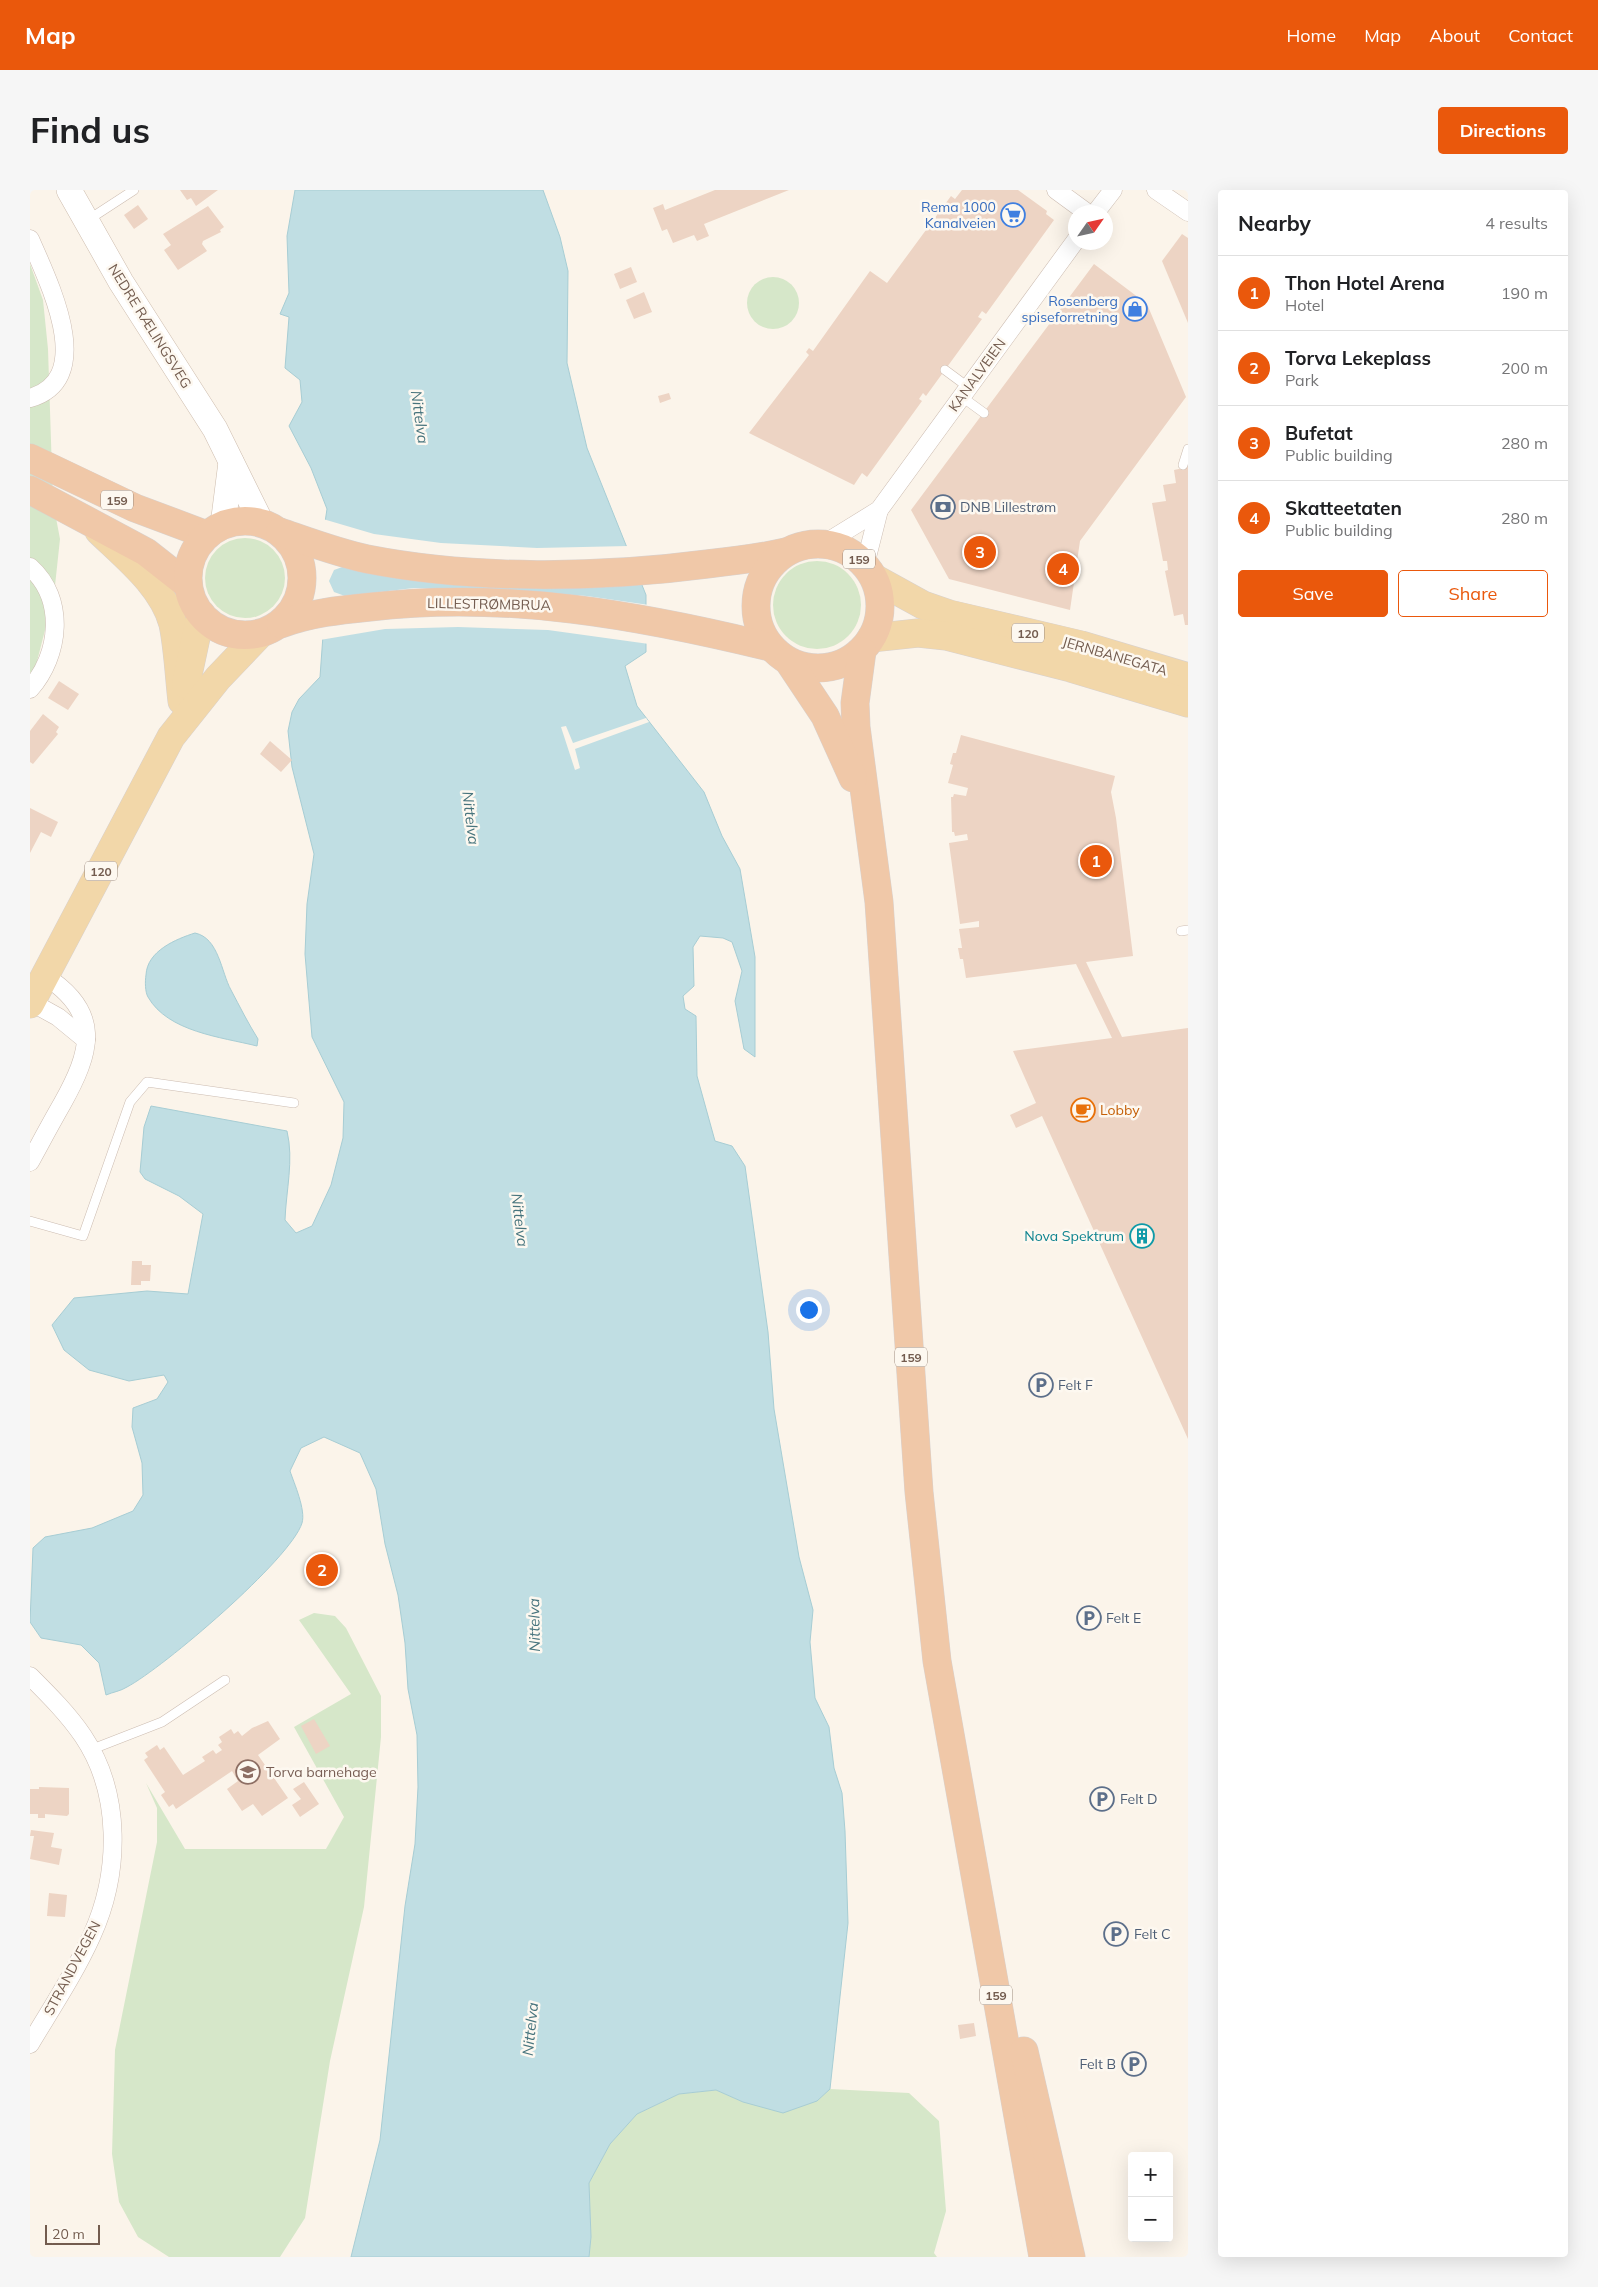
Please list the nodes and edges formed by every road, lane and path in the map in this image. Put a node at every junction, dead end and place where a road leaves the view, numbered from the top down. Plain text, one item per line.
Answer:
1 (69, 190) edge
2 (134, 190) edge
3 (1056, 190) edge
4 (1113, 190) edge
5 (1156, 190) edge
6 (1076, 205) edge
7 (1101, 205) edge
8 (1188, 212) edge
9 (86, 221) junction
10 (30, 239) edge
11 (1069, 250) edge
12 (945, 370) dead end
13 (965, 392) junction
14 (30, 398) edge
15 (984, 413) dead end
16 (1188, 449) edge
17 (30, 458) edge
18 (230, 462) junction
19 (1183, 465) dead end
20 (30, 490) edge
21 (878, 510) junction
22 (89, 521) junction
23 (215, 530) junction
24 (282, 532) junction
25 (824, 544) junction
26 (786, 552) junction
27 (30, 567) edge
28 (869, 571) junction
29 (188, 585) junction
30 (201, 614) junction
31 (281, 625) junction
32 (866, 644) junction
33 (780, 654) junction
34 (1188, 677) edge
35 (30, 689) edge
36 (182, 701) junction
37 (1188, 703) edge
38 (171, 737) junction
39 (864, 799) junction
40 (45, 976) junction
41 (30, 1003) edge
42 (86, 1040) junction
43 (294, 1103) dead end
44 (30, 1162) edge
45 (30, 1221) edge
46 (30, 1676) edge
47 (225, 1680) dead end
48 (952, 1745) junction
49 (90, 1750) junction
50 (30, 2044) edge
51 (1043, 2257) edge
52 (1071, 2257) edge

1 - 9 main road, NEDRE RÆLINGSVEG
2 - 9 lane
3 - 6 street
4 - 7 street
5 - 8 street
9 - 18 main road, NEDRE RÆLINGSVEG
10 - 14 street
11 - 13 street, KANALVEIEN
12 - 13 lane
13 - 15 lane
13 - 21 street, KANALVEIEN
16 - 19 lane
17 - 23 highway, 159
18 - 23 main road
18 - 24 main road, NEDRE RÆLINGSVEG
20 - 22 highway, 159
21 - 25 street, KANALVEIEN
21 - 28 street, KANALVEIEN
22 - 29 highway, 159
22 - 36 main road
23 - 24 highway, 159
23 - 29 highway
24 - 26 highway, 159
24 - 31 highway
25 - 26 highway, 159
25 - 28 highway, 159
26 - 33 highway, 159
27 - 35 street
28 - 32 highway, 159
28 - 34 main road, JERNBANEGATA / 120
29 - 30 highway
30 - 31 highway
30 - 36 main road, 120
31 - 33 highway, LILLESTRØMBRUA
31 - 38 main road, 120
32 - 33 highway
32 - 37 main road, JERNBANEGATA / 120
32 - 39 highway, 159
33 - 39 highway, 159
36 - 38 main road, 120
38 - 40 main road, 120
39 - 48 highway, 159
40 - 41 main road, 120
40 - 42 street
41 - 42 street
42 - 44 street
43 - 45 lane
46 - 49 street, STRANDVEGEN
47 - 49 lane
48 - 51 highway, 159
48 - 52 highway
49 - 50 street, STRANDVEGEN

